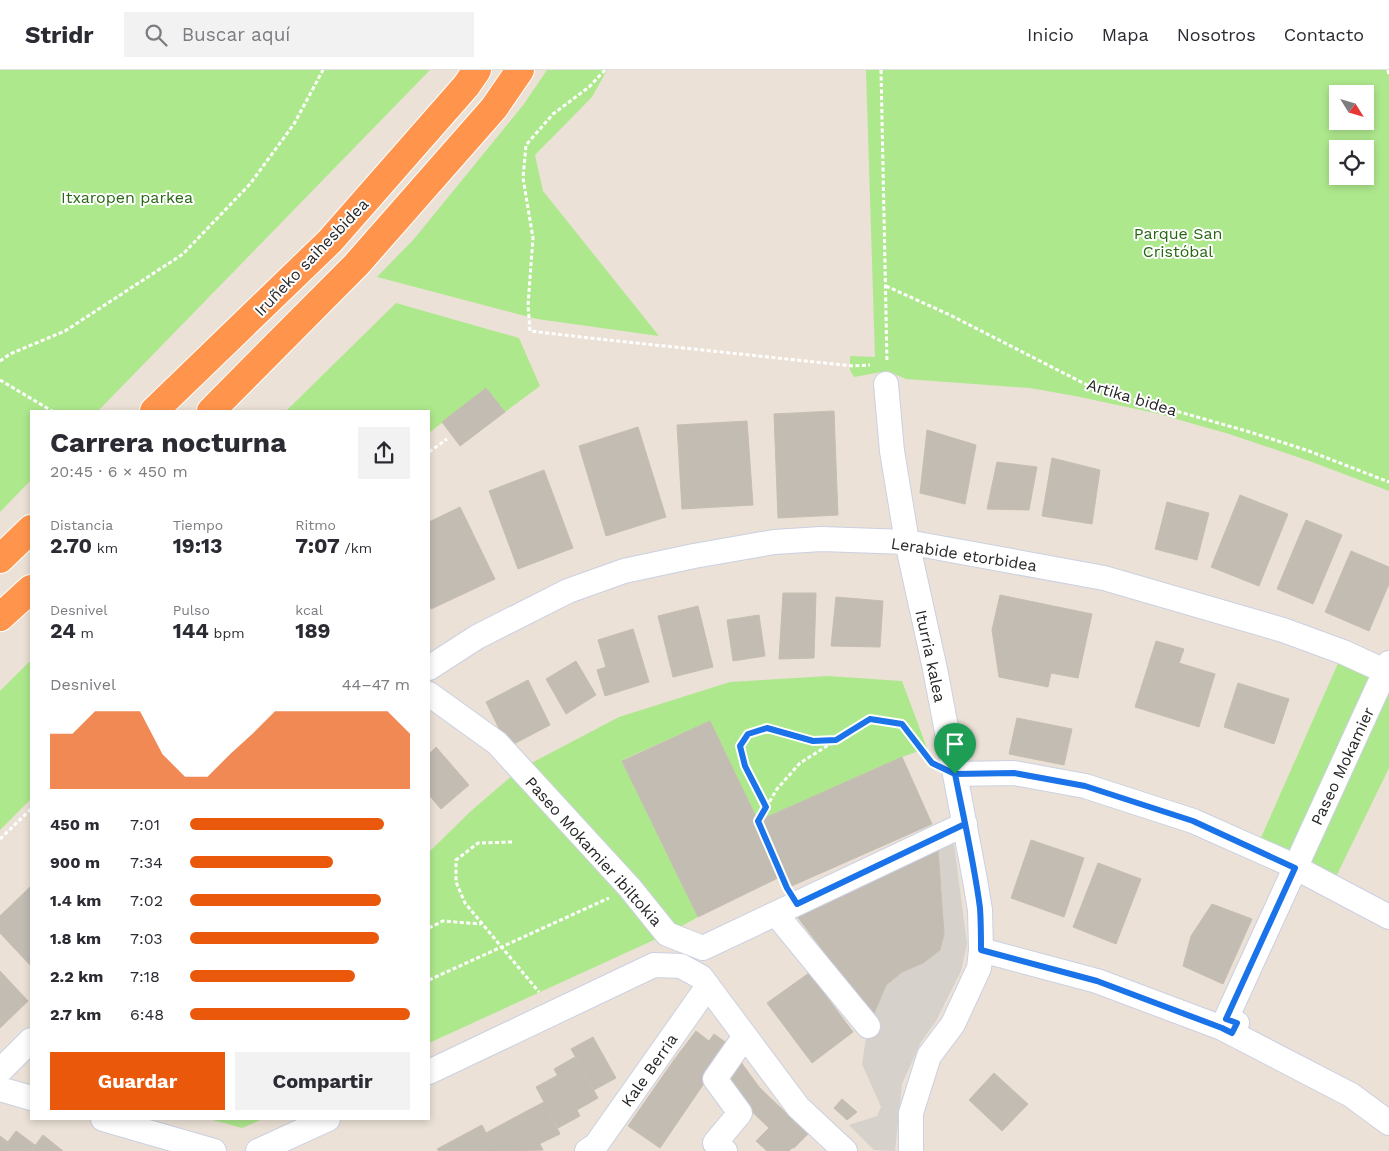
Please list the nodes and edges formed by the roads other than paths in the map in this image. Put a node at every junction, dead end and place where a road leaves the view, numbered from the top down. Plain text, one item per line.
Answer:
1 (477, 70) edge
2 (520, 70) edge
3 (887, 374) road end
4 (155, 410) edge
5 (212, 410) edge
6 (30, 530) edge
7 (907, 542) junction
8 (0, 559) edge
9 (30, 590) edge
10 (0, 617) edge
11 (430, 667) edge
12 (1388, 669) edge
13 (430, 695) edge
14 (955, 774) junction
15 (965, 824) junction
16 (1295, 868) junction
17 (787, 909) junction
18 (1389, 918) edge
19 (981, 950) junction
20 (708, 986) junction
21 (868, 1026) dead end
22 (1232, 1033) junction
23 (745, 1036) junction
24 (30, 1041) edge
25 (0, 1071) edge
26 (430, 1072) edge
27 (0, 1089) edge
28 (30, 1098) edge
29 (106, 1120) edge
30 (326, 1120) edge
31 (1389, 1123) edge
32 (214, 1151) edge
33 (258, 1151) edge
34 (588, 1151) edge
35 (725, 1151) edge
36 (846, 1151) edge
37 (912, 1151) edge

1 - 4 highway, Iruñeko saihesbidea
2 - 5 highway
3 - 7 street, Iturria kalea
6 - 8 highway
7 - 11 street, Lerabide etorbidea
7 - 12 street, Lerabide etorbidea
7 - 14 street, Iturria kalea
9 - 10 highway
12 - 16 street, Paseo Mokamier
13 - 17 street, Paseo Mokamier ibiltokia
14 - 15 street, Iturria kalea
14 - 16 street
15 - 17 street, Paseo Mokamier ibiltokia
15 - 19 street, Iturria kalea
16 - 18 street
16 - 22 street, Paseo Mokamier
17 - 21 street
19 - 22 street
19 - 37 street, Iturria kalea
20 - 23 street
20 - 26 street
20 - 34 street, Kale Berria
22 - 31 street
23 - 35 street
23 - 36 street
24 - 25 street
27 - 28 street
29 - 32 street
30 - 33 street

